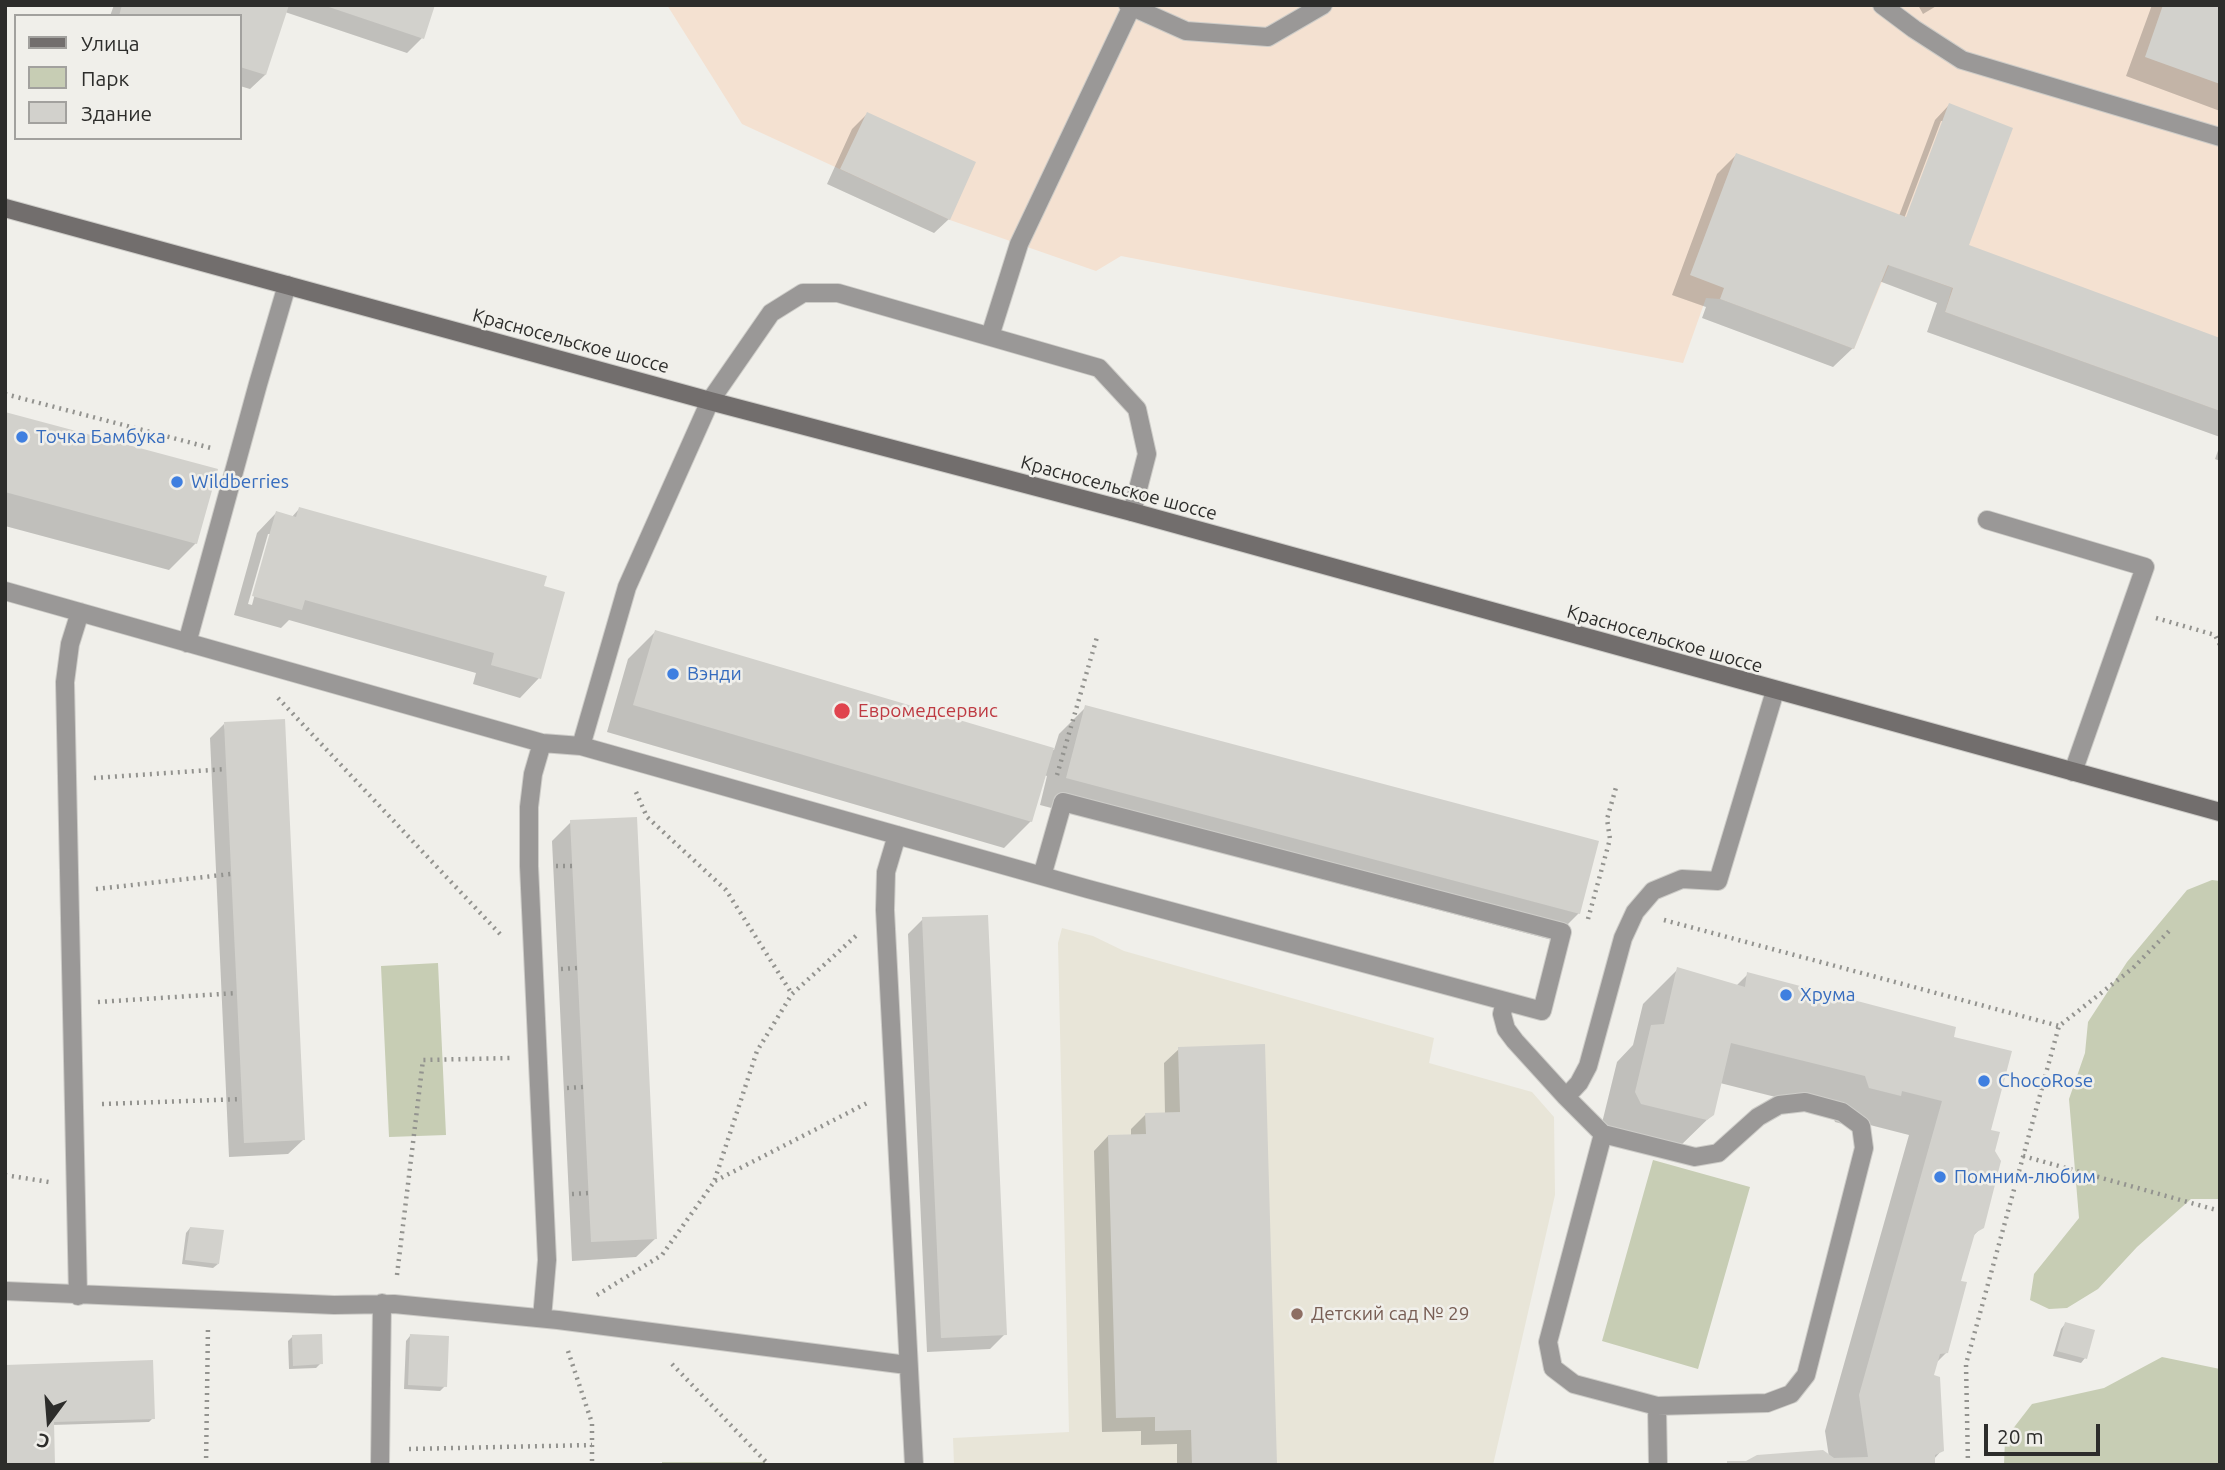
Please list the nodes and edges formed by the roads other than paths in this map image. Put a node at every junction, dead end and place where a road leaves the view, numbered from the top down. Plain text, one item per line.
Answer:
1 (1323, 5) edge
2 (1882, 5) edge
3 (1129, 7) edge
4 (2220, 137) edge
5 (5, 208) edge
6 (287, 285) junction
7 (990, 336) junction
8 (710, 401) junction
9 (1132, 512) junction
10 (1987, 520) dead end
11 (5, 590) edge
12 (80, 612) junction
13 (187, 643) junction
14 (1774, 691) junction
15 (542, 743) junction
16 (581, 746) junction
17 (2073, 772) junction
18 (2220, 812) edge
19 (897, 835) junction
20 (1042, 876) junction
21 (1505, 1001) junction
22 (1566, 1097) junction
23 (1603, 1134) junction
24 (5, 1292) edge
25 (78, 1296) junction
26 (382, 1303) junction
27 (550, 1319) junction
28 (907, 1365) junction
29 (1657, 1406) junction
30 (380, 1465) edge
31 (914, 1465) edge
32 (1657, 1465) edge

1 - 3 lane
2 - 4 lane
3 - 7 lane
5 - 6 main road, Красносельское шоссе
6 - 8 main road, Красносельское шоссе
6 - 13 lane
7 - 8 lane
7 - 9 lane
8 - 9 main road, Красносельское шоссе
8 - 16 lane
9 - 14 main road, Красносельское шоссе
10 - 17 lane
11 - 12 lane
12 - 13 lane
12 - 25 lane
13 - 15 lane
14 - 17 main road, Красносельское шоссе
14 - 22 lane
15 - 16 lane
15 - 27 lane
16 - 19 lane
17 - 18 main road, Красносельское шоссе
19 - 20 lane
19 - 28 lane
20 - 21 lane
20 - 21 lane
21 - 22 lane
22 - 23 lane
23 - 29 lane
23 - 29 lane
24 - 25 lane
25 - 26 lane
26 - 27 lane
26 - 30 lane
27 - 28 lane
28 - 31 lane
29 - 32 lane

